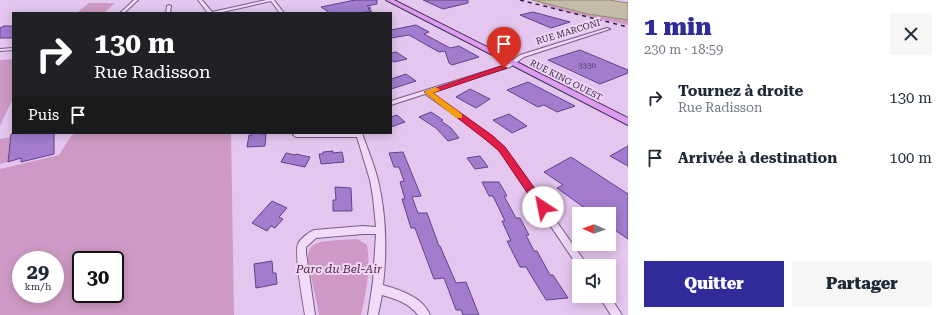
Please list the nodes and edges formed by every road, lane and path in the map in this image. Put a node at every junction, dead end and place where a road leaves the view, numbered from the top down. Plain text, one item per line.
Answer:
1 (136, 0) edge
2 (200, 0) edge
3 (272, 0) edge
4 (389, 0) edge
5 (399, 0) edge
6 (169, 6) dead end
7 (123, 12) edge
8 (168, 12) edge
9 (209, 12) edge
10 (218, 12) edge
11 (281, 12) edge
12 (608, 29) dead end
13 (12, 49) edge
14 (0, 50) edge
15 (515, 61) junction
16 (428, 92) junction
17 (392, 103) edge
18 (628, 113) edge
19 (628, 122) edge
20 (359, 134) edge
21 (296, 135) dead end
22 (380, 231) junction
23 (578, 259) edge
24 (378, 289) junction
25 (609, 303) edge
26 (310, 315) edge
27 (373, 315) edge
28 (425, 315) edge
29 (617, 315) edge

1 - 7 street
2 - 9 street
3 - 10 street
3 - 11 street
4 - 15 main road, RUE KING OUEST
5 - 15 main road, RUE KING OUEST
6 - 8 street
12 - 15 street, RUE MARCONI
13 - 14 street
15 - 16 street, RUE MARCONI
15 - 18 main road, RUE KING OUEST
15 - 19 main road, RUE KING OUEST
16 - 17 street, RUE MARCONI
16 - 23 street
20 - 21 street
20 - 22 street
22 - 24 street
22 - 26 street
24 - 27 street
24 - 28 street
25 - 29 street

